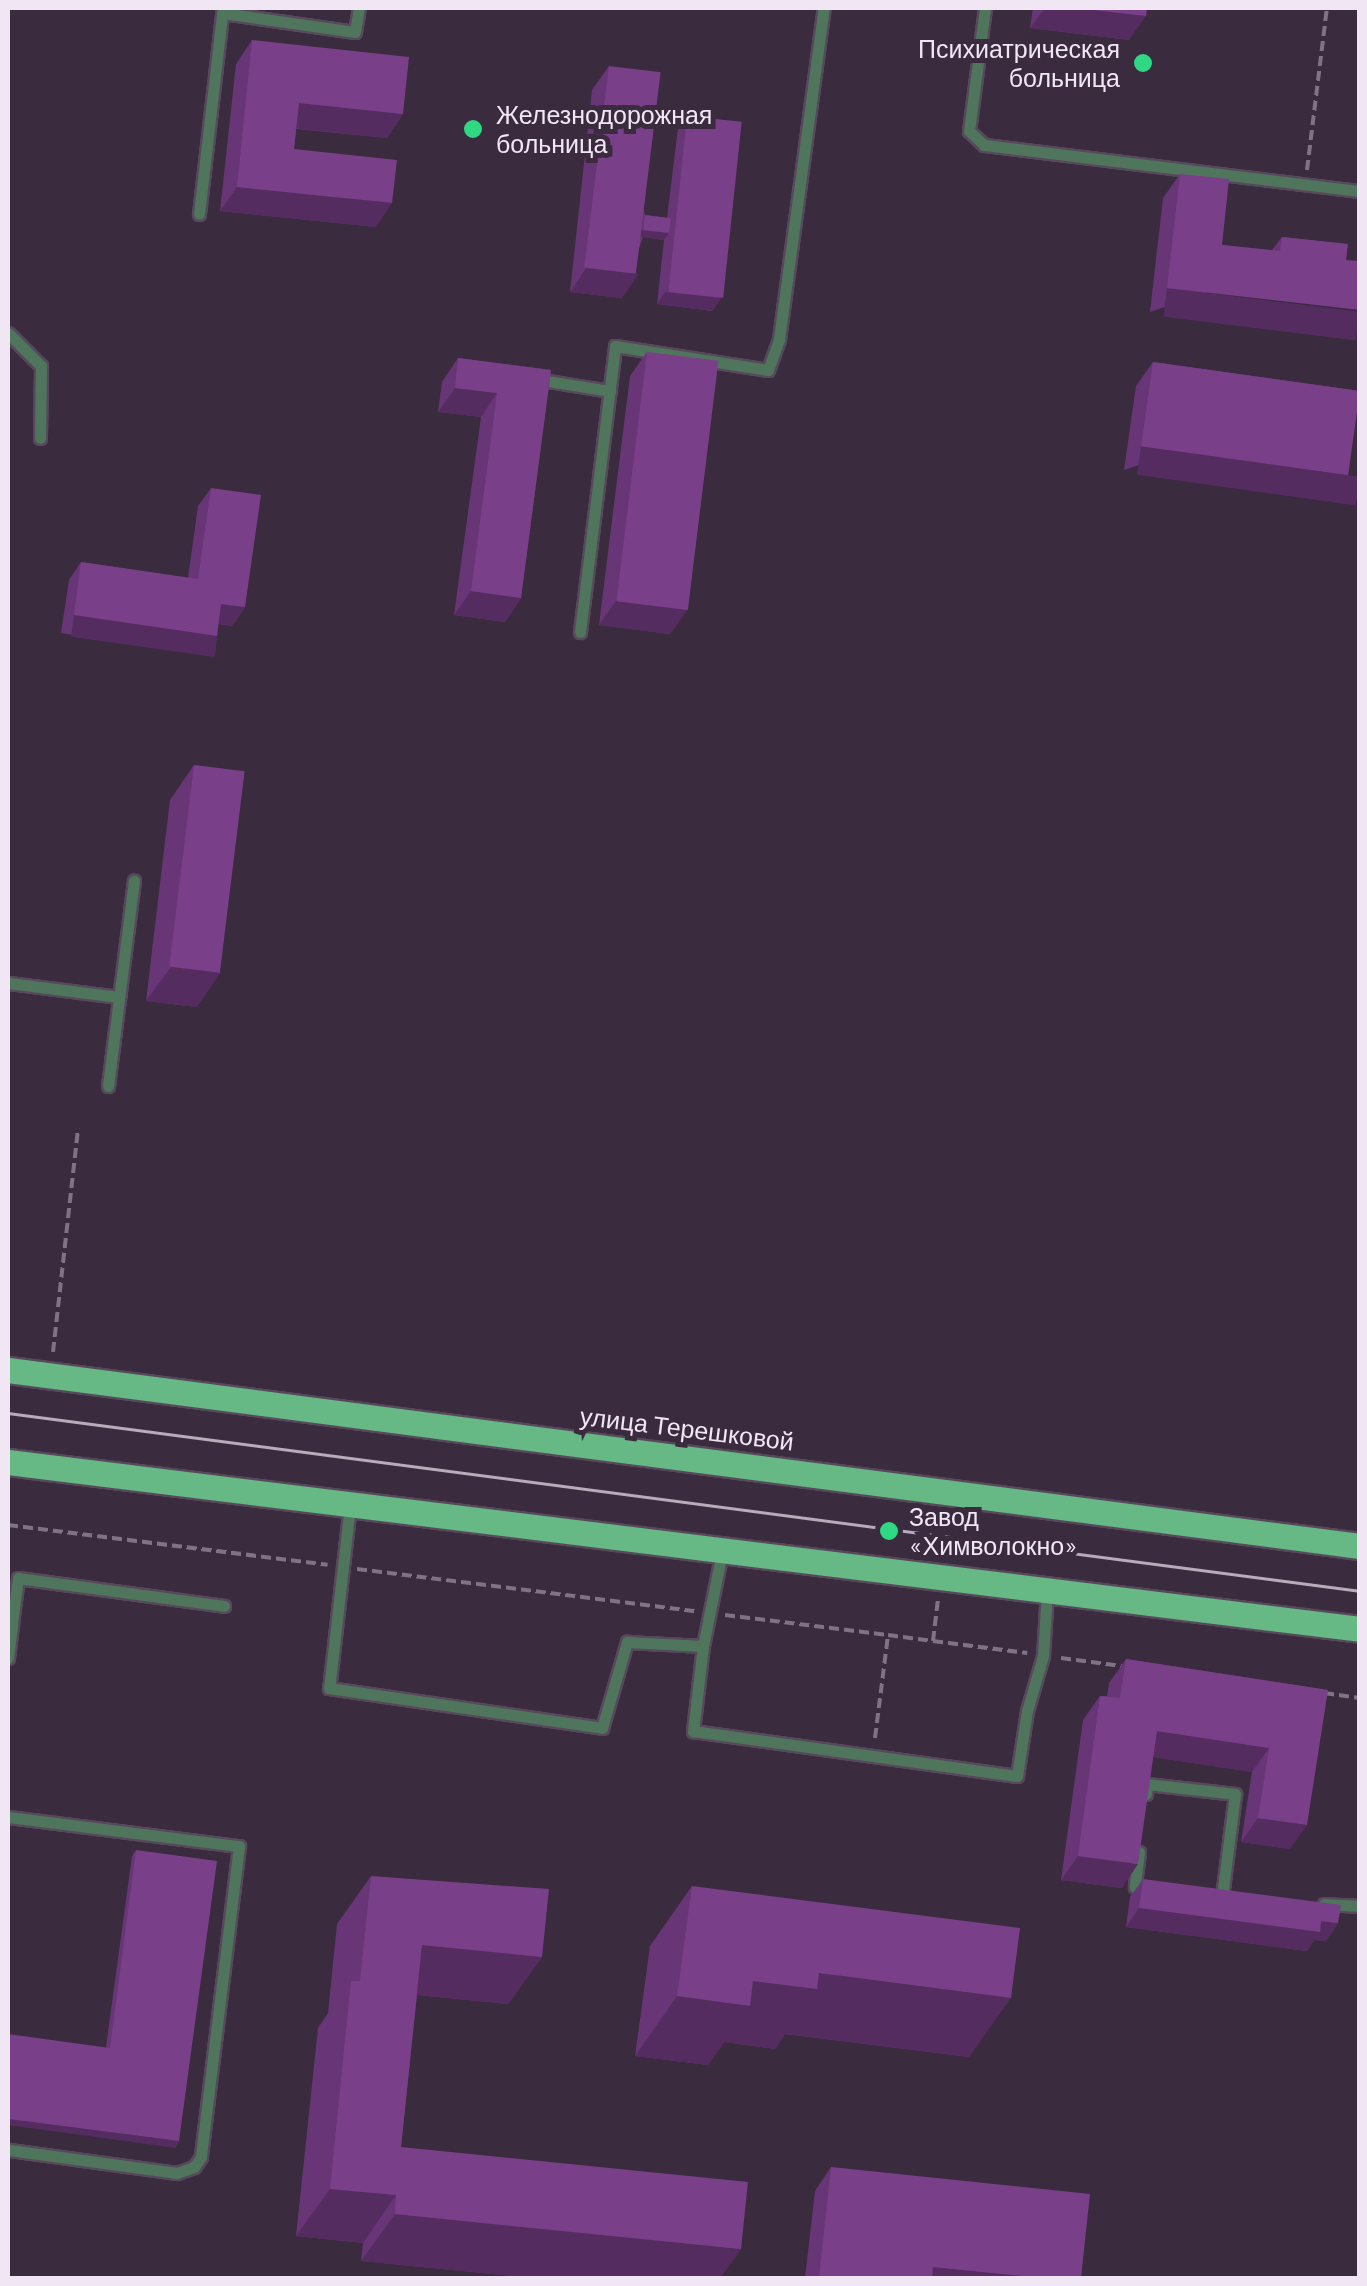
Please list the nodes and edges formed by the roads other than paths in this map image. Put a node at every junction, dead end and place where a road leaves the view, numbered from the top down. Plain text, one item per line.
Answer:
1 (359, 8) edge
2 (824, 8) edge
3 (985, 8) edge
4 (223, 10) edge
5 (1360, 191) edge
6 (199, 214) dead end
7 (8, 334) edge
8 (514, 375) edge
9 (610, 391) junction
10 (40, 438) dead end
11 (580, 632) dead end
12 (134, 881) dead end
13 (8, 984) edge
14 (119, 997) junction
15 (108, 1086) dead end
16 (8, 1370) edge
17 (8, 1462) edge
18 (350, 1505) junction
19 (1360, 1546) edge
20 (722, 1550) junction
21 (1047, 1590) junction
22 (224, 1606) dead end
23 (10, 1623) edge
24 (1360, 1629) edge
25 (703, 1646) junction
26 (8, 1658) edge
27 (1145, 1801) edge
28 (8, 1817) edge
29 (1141, 1835) edge
30 (1170, 1891) edge
31 (1204, 1895) edge
32 (1222, 1897) junction
33 (1242, 1898) edge
34 (1300, 1902) edge
35 (1360, 1906) edge
36 (8, 2150) edge

1 - 4 lane
2 - 9 lane
3 - 5 lane
4 - 6 lane
7 - 10 lane
8 - 9 lane
9 - 11 lane
12 - 14 lane
13 - 14 lane
14 - 15 lane
16 - 19 main road, улица Терешковой
17 - 18 main road
18 - 20 main road
18 - 25 lane
20 - 21 main road
20 - 25 lane
21 - 24 main road
21 - 25 lane
22 - 23 lane
23 - 26 lane
27 - 32 lane
28 - 36 lane
29 - 30 lane
31 - 32 lane
32 - 33 lane
34 - 35 lane

